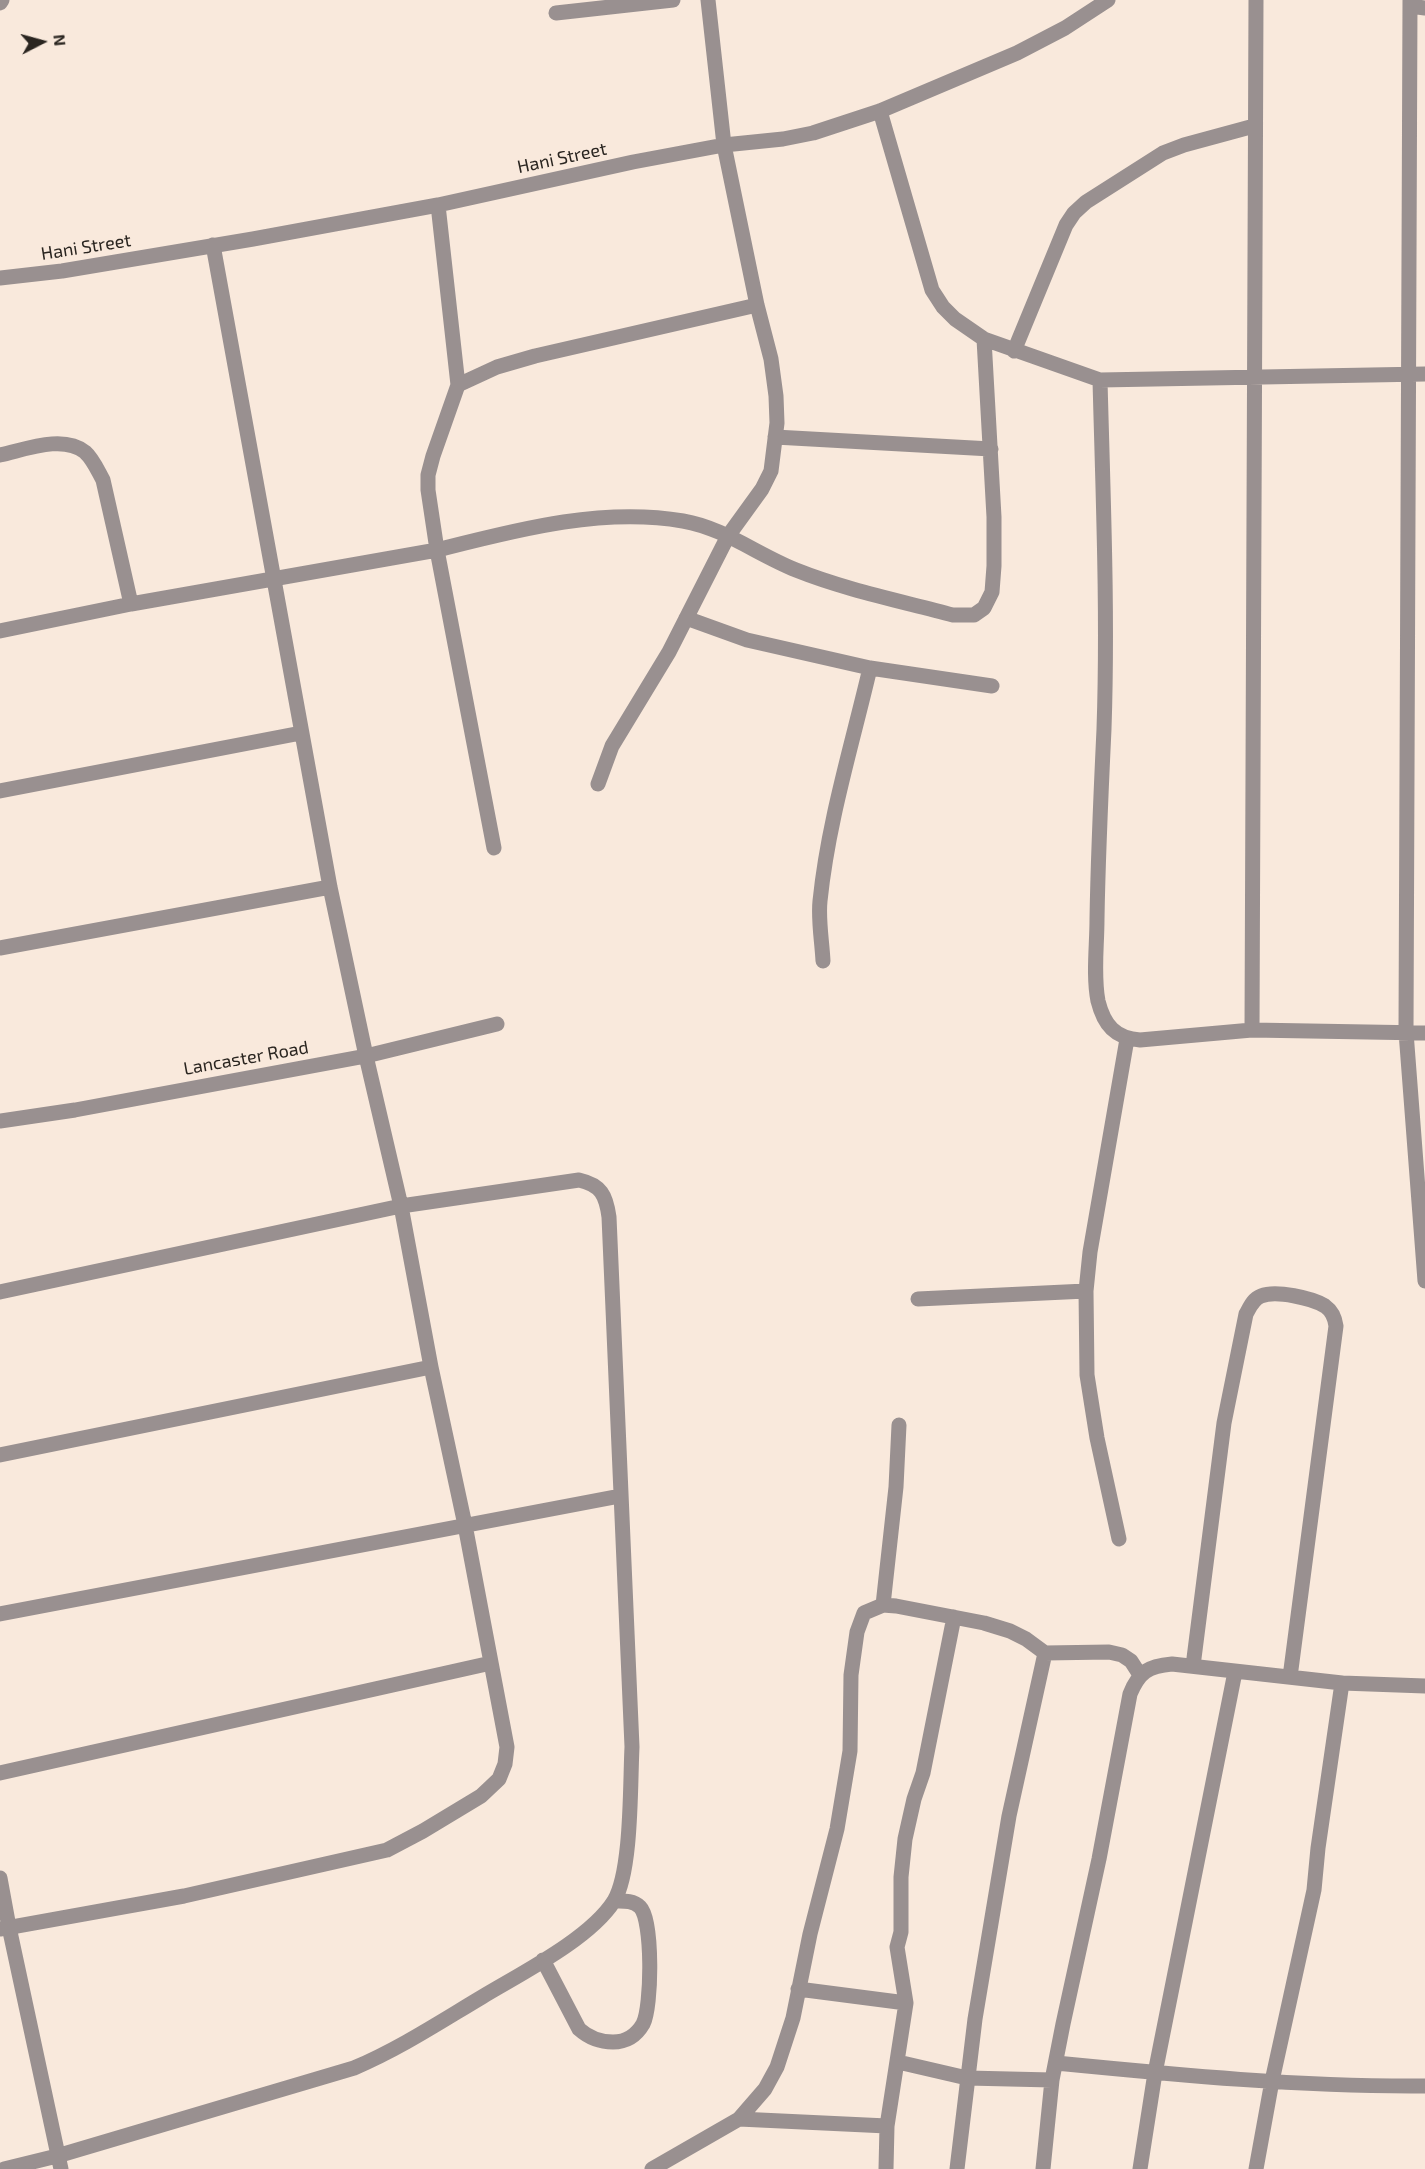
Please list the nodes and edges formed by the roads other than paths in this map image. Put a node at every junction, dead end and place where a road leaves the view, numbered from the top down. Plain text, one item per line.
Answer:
1 (672, 0) edge
2 (708, 0) edge
3 (1108, 0) edge
4 (1256, 0) edge
5 (1415, 5) edge
6 (556, 13) dead end
7 (880, 111) junction
8 (1254, 126) junction
9 (724, 145) junction
10 (438, 205) junction
11 (213, 245) junction
12 (0, 278) edge
13 (757, 305) junction
14 (984, 339) junction
15 (1014, 351) junction
16 (1408, 374) junction
17 (1425, 374) edge
18 (1256, 377) junction
19 (1100, 380) junction
20 (458, 385) junction
21 (775, 437) junction
22 (991, 449) junction
23 (0, 455) edge
24 (728, 536) junction
25 (437, 550) junction
26 (275, 578) junction
27 (131, 604) junction
28 (686, 618) junction
29 (0, 631) edge
30 (870, 668) junction
31 (992, 686) dead end
32 (301, 733) junction
33 (598, 784) dead end
34 (0, 791) edge
35 (494, 848) dead end
36 (330, 887) junction
37 (0, 948) edge
38 (823, 961) dead end
39 (497, 1024) dead end
40 (1252, 1030) junction
41 (1406, 1032) junction
42 (1425, 1033) edge
43 (1127, 1039) junction
44 (366, 1056) junction
45 (0, 1122) edge
46 (401, 1206) junction
47 (1425, 1281) edge
48 (1086, 1291) junction
49 (0, 1292) edge
50 (918, 1299) dead end
51 (431, 1366) junction
52 (899, 1425) dead end
53 (0, 1455) edge
54 (620, 1496) junction
55 (465, 1525) junction
56 (1119, 1539) dead end
57 (883, 1605) junction
58 (0, 1614) edge
59 (954, 1617) junction
60 (1045, 1653) junction
61 (491, 1663) junction
62 (1193, 1666) junction
63 (1235, 1672) junction
64 (1140, 1675) junction
65 (1290, 1677) junction
66 (1342, 1683) junction
67 (1425, 1686) edge
68 (0, 1773) edge
69 (0, 1878) edge
70 (614, 1900) junction
71 (4, 1928) edge
72 (543, 1960) junction
73 (798, 1989) junction
74 (906, 2003) junction
75 (898, 2062) junction
76 (1056, 2063) junction
77 (1155, 2073) junction
78 (967, 2078) junction
79 (1052, 2080) junction
80 (1272, 2080) junction
81 (1425, 2086) edge
82 (739, 2119) junction
83 (887, 2126) junction
84 (59, 2162) edge
85 (4, 2169) edge
86 (652, 2169) edge
87 (886, 2169) edge
88 (957, 2169) edge
89 (1043, 2169) edge
90 (1140, 2169) edge
91 (1256, 2169) edge

1 - 6 street
2 - 9 street
3 - 7 street, Hani Street
4 - 8 street
5 - 16 street
7 - 9 street, Hani Street
7 - 14 street
8 - 15 street
8 - 18 street
9 - 10 street, Hani Street
9 - 13 street
10 - 11 street, Hani Street
10 - 20 street
11 - 12 street, Hani Street
11 - 26 street
13 - 20 street
13 - 21 street
14 - 15 street
14 - 22 street
15 - 19 street
16 - 17 street
16 - 18 street
16 - 41 street
18 - 19 street
18 - 40 street
19 - 43 street
20 - 25 street
21 - 22 street
21 - 24 street
22 - 24 street
23 - 27 street
24 - 25 street
24 - 28 street
25 - 26 street
25 - 35 street
26 - 27 street
26 - 32 street
27 - 29 street
28 - 30 street
28 - 33 street
30 - 31 street
30 - 38 street
32 - 34 street
32 - 36 street
36 - 37 street
36 - 44 street
39 - 44 street, Lancaster Road
40 - 41 street
40 - 43 street
41 - 42 street
41 - 47 street
43 - 48 street
44 - 45 street, Lancaster Road
44 - 46 street
46 - 49 street
46 - 51 street
46 - 54 street
48 - 50 street
48 - 56 street
51 - 53 street
51 - 55 street
52 - 57 street
54 - 55 street
54 - 70 street
55 - 58 street
55 - 61 street
57 - 59 street
57 - 73 street
59 - 60 street
59 - 74 street
60 - 64 street
60 - 78 street
61 - 68 street
61 - 71 street
62 - 63 street
62 - 64 street
62 - 65 street
63 - 65 street
63 - 77 street
64 - 76 street
65 - 66 street
66 - 67 street
66 - 80 street
69 - 71 street
70 - 72 street
70 - 72 street
71 - 84 street
72 - 84 street
73 - 74 street
73 - 82 street
74 - 75 street
75 - 78 street
75 - 83 street
76 - 77 street
76 - 79 street
77 - 80 street
77 - 90 street
78 - 79 street
78 - 88 street
79 - 89 street
80 - 81 street
80 - 91 street
82 - 83 street
82 - 86 street
83 - 87 street
84 - 85 street

